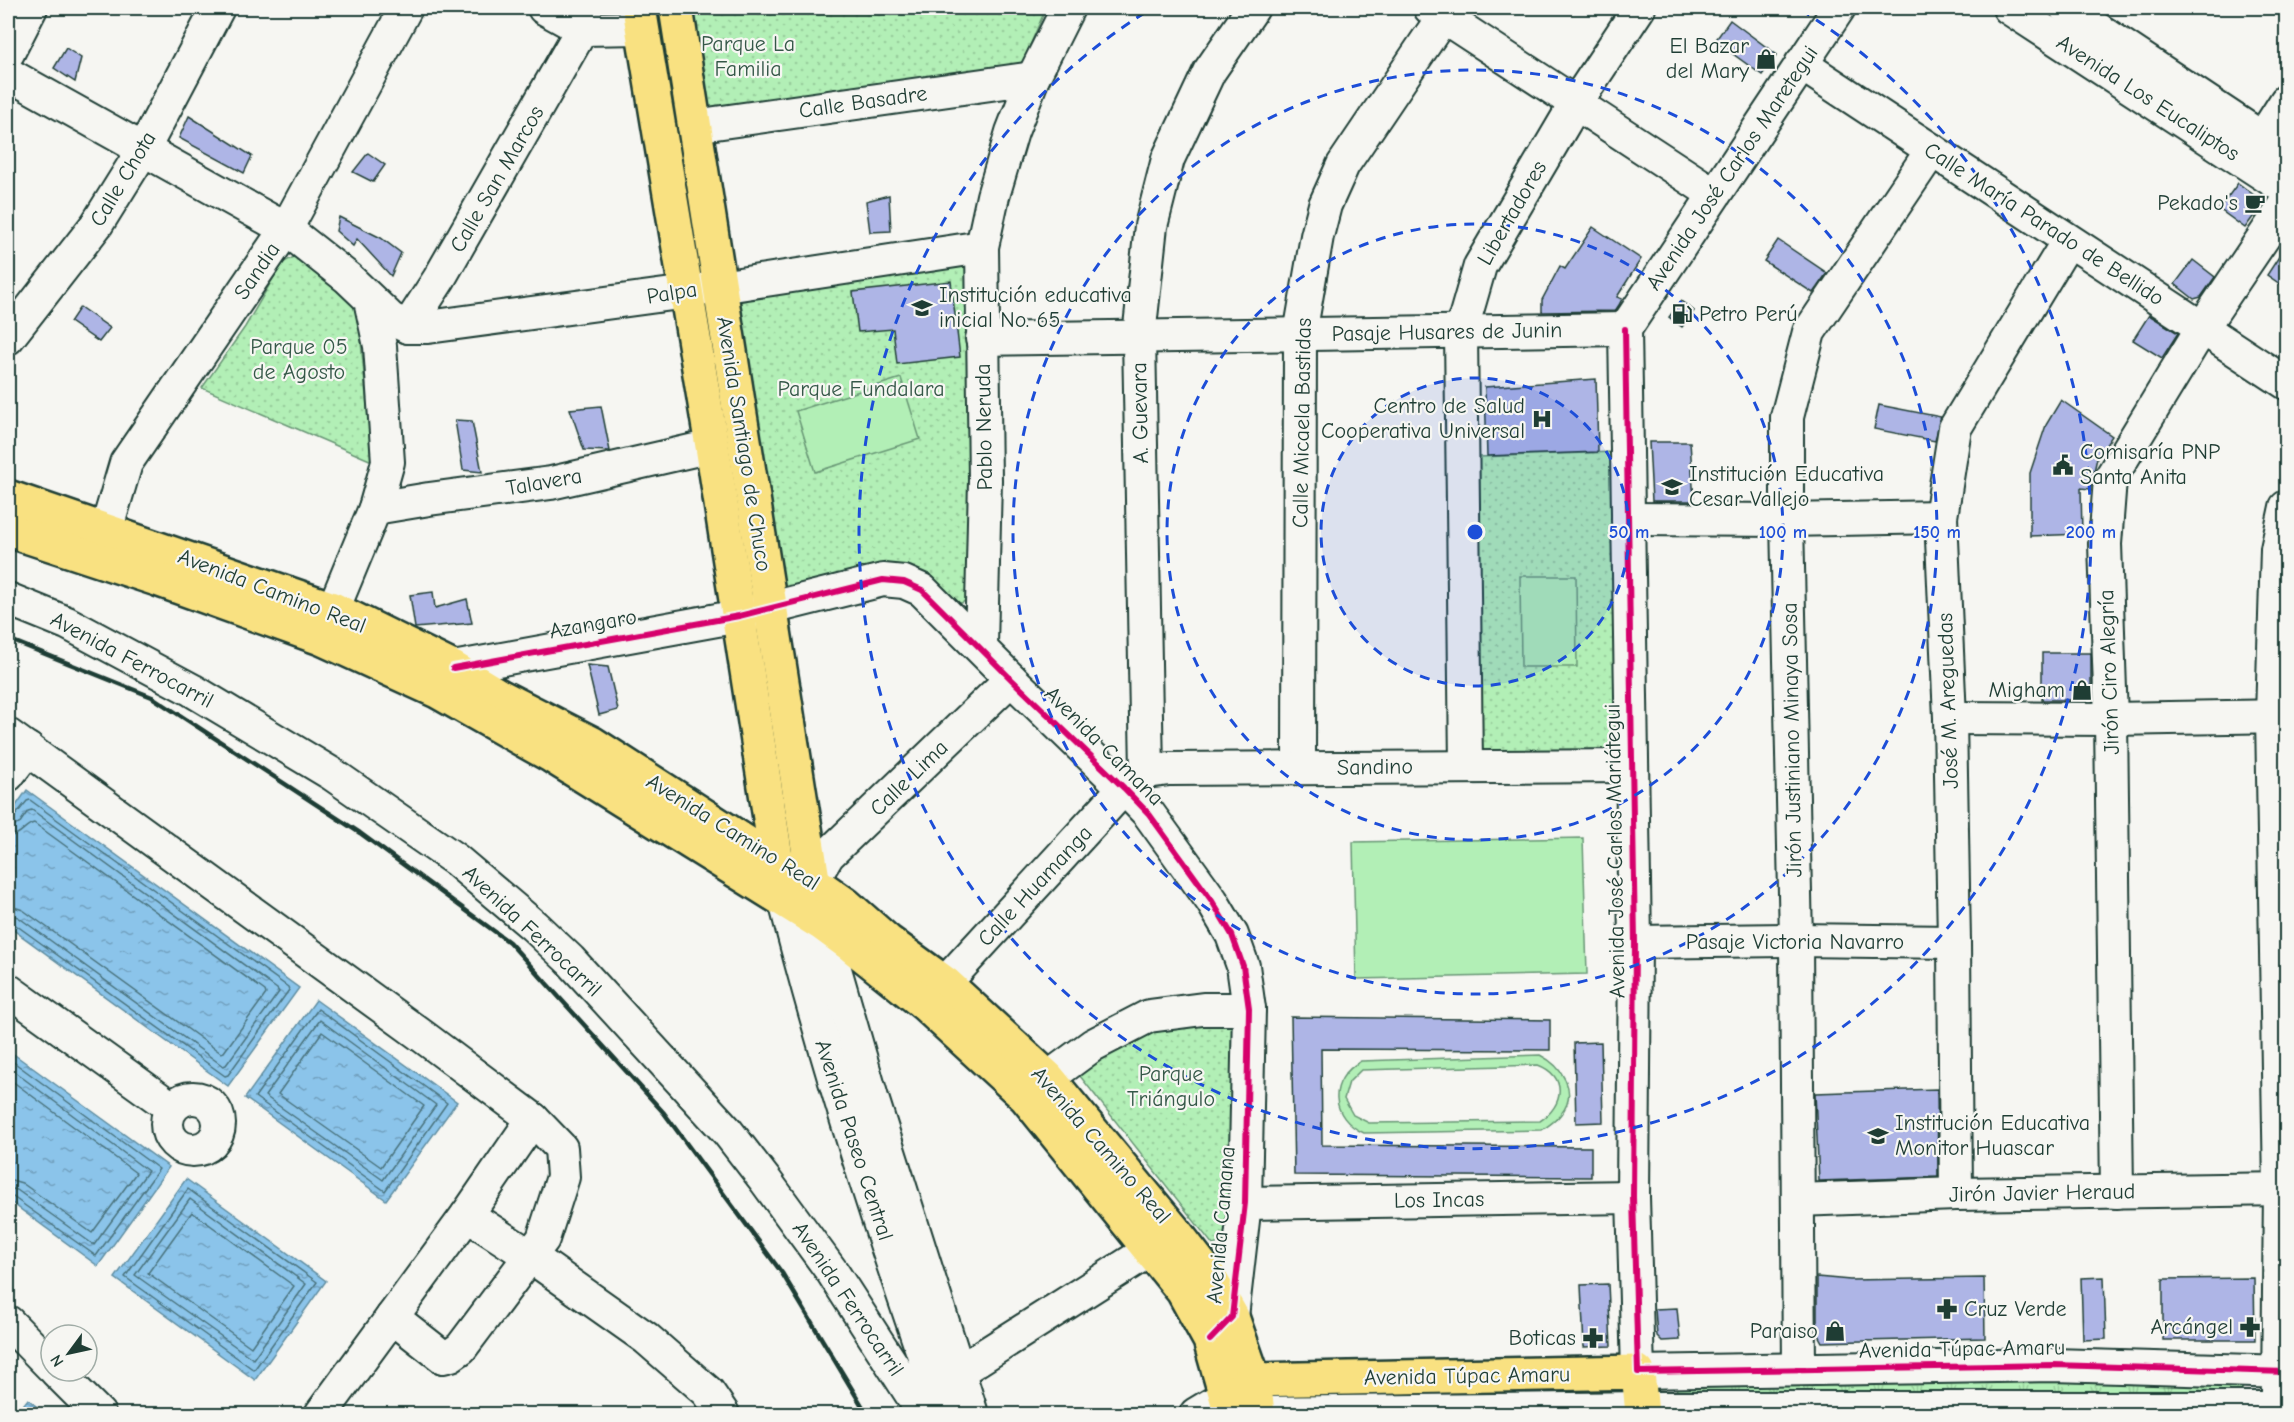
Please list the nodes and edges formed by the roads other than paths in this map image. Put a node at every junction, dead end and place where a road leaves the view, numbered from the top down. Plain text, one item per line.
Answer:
1 (31, 8) edge
2 (218, 8) edge
3 (406, 8) edge
4 (543, 8) edge
5 (676, 8) edge
6 (1068, 8) edge
7 (1253, 8) edge
8 (1639, 8) edge
9 (1839, 8) edge
10 (2009, 8) edge
11 (2066, 8) edge
12 (1441, 10) edge
13 (641, 18) edge
14 (582, 29) junction
15 (8, 53) edge
16 (1801, 64) junction
17 (8, 74) edge
18 (1033, 78) junction
19 (2286, 102) edge
20 (1576, 104) junction
21 (694, 126) junction
22 (143, 150) junction
23 (1932, 150) junction
24 (2265, 151) edge
25 (2286, 189) edge
26 (1714, 194) junction
27 (2286, 204) edge
28 (286, 230) junction
29 (2068, 241) junction
30 (982, 247) junction
31 (719, 286) junction
32 (687, 292) junction
33 (370, 300) junction
34 (408, 327) junction
35 (2202, 328) junction
36 (1624, 329) junction
37 (1461, 332) junction
38 (1300, 334) junction
39 (1139, 336) junction
40 (8, 338) edge
41 (982, 339) junction
42 (2286, 384) edge
43 (712, 446) junction
44 (8, 497) edge
45 (2286, 507) edge
46 (375, 508) junction
47 (1941, 517) junction
48 (1628, 519) junction
49 (1787, 520) junction
50 (8, 530) edge
51 (106, 531) junction
52 (8, 599) edge
53 (754, 612) junction
54 (327, 624) junction
55 (981, 646) junction
56 (453, 668) junction
57 (1011, 679) junction
58 (2279, 716) edge
59 (1950, 717) junction
60 (2111, 718) junction
61 (18, 742) edge
62 (1466, 766) junction
63 (1632, 766) junction
64 (1299, 768) junction
65 (8, 775) edge
66 (1135, 780) junction
67 (776, 862) junction
68 (812, 880) junction
69 (785, 901) junction
70 (822, 924) junction
71 (1796, 940) junction
72 (1635, 942) junction
73 (1954, 942) junction
74 (945, 983) junction
75 (8, 990) edge
76 (1250, 1009) junction
77 (1048, 1078) junction
78 (172, 1108) dead end
79 (533, 1119) junction
80 (2283, 1189) edge
81 (2117, 1192) junction
82 (1956, 1194) junction
83 (1633, 1197) junction
84 (1798, 1200) junction
85 (1245, 1203) junction
86 (467, 1215) junction
87 (1150, 1250) junction
88 (530, 1256) junction
89 (392, 1317) junction
90 (8, 1322) edge
91 (1221, 1328) junction
92 (39, 1354) edge
93 (1799, 1369) junction
94 (958, 1372) junction
95 (1638, 1372) junction
96 (2282, 1372) edge
97 (1254, 1380) junction
98 (68, 1383) edge
99 (1243, 1410) edge
100 (2281, 1410) edge
101 (1642, 1412) edge
102 (2044, 1412) edge
103 (99, 1414) edge
104 (321, 1414) edge
105 (723, 1414) edge
106 (924, 1414) edge
107 (944, 1414) edge
108 (972, 1414) edge
109 (1196, 1414) edge

1 - 15 street
2 - 22 street, Calle Chota
3 - 28 street, Sandia
4 - 14 street
5 - 21 main road, Avenida Santiago de Chuco
6 - 18 street, Pablo Neruda
7 - 39 street, A. Guevara
8 - 20 street, Libertadores
9 - 16 street, Avenida José Carlos Maretegui
10 - 24 street, Avenida Los Eucaliptos
11 - 24 street, Avenida Los Eucaliptos
12 - 20 street
12 - 38 street, Calle Micaela Bastidas
13 - 14 street
13 - 32 main road, Avenida Santiago de Chuco
14 - 34 street, Calle San Marcos
16 - 23 street, Calle María Parado de Bellido
16 - 26 street, Avenida José Carlos Maretegui
17 - 22 street
18 - 21 street, Calle Basadre
18 - 30 street, Pablo Neruda
19 - 24 street
20 - 26 street
20 - 37 street, Libertadores
21 - 31 main road, Avenida Santiago de Chuco
22 - 28 street
22 - 40 street, Calle Chota
23 - 29 street, Calle María Parado de Bellido
23 - 49 street, Jirón Justiniano Minaya Sosa
24 - 25 street, Avenida Los Eucaliptos
26 - 36 street, Avenida José Carlos Maretegui
27 - 35 street, Jirón Ciro Alegría
28 - 33 street
28 - 51 street, Sandia
29 - 35 street, Calle María Parado de Bellido
29 - 47 street, José M. Areguedas
30 - 31 street, Palpa
30 - 41 street, Pablo Neruda
31 - 32 street, Palpa
31 - 53 main road, Avenida Santiago de Chuco
32 - 34 street, Palpa
32 - 43 main road, Avenida Santiago de Chuco
33 - 34 street
33 - 46 street
35 - 42 street, Calle María Parado de Bellido
35 - 60 street, Jirón Ciro Alegría
36 - 37 street, Pasaje Husares de Junin
36 - 48 street, Avenida José Carlos Mariátegui
37 - 38 street, Pasaje Husares de Junin
37 - 62 street, Libertadores
38 - 39 street, Pasaje Husares de Junin
38 - 64 street, Calle Micaela Bastidas
39 - 41 street, Pasaje Husares de Junin
39 - 66 street, A. Guevara
41 - 55 street, Pablo Neruda
43 - 46 street, Talavera
43 - 53 main road, Avenida Santiago de Chuco
44 - 51 main road, Avenida Camino Real
45 - 58 street
46 - 54 street
47 - 49 street
47 - 59 street, José M. Areguedas
48 - 49 street
48 - 63 street, Avenida José Carlos Mariátegui
49 - 71 street, Jirón Justiniano Minaya Sosa
50 - 54 main road, Avenida Camino Real
51 - 54 main road, Avenida Camino Real
52 - 106 street, Avenida Ferrocarril
53 - 55 street, Avenida Camana
53 - 56 street, Azangaro
53 - 67 main road, Avenida Santiago de Chuco
53 - 68 main road, Avenida Santiago de Chuco
54 - 56 main road, Avenida Camino Real
54 - 69 main road, Avenida Camino Real
55 - 57 street, Avenida Camana
56 - 67 main road, Avenida Camino Real
57 - 66 street, Avenida Camana
57 - 68 street, Calle Lima
58 - 60 street
58 - 80 street
59 - 60 street
59 - 73 street, José M. Areguedas
60 - 81 street, Jirón Ciro Alegría
61 - 65 street
61 - 79 street
62 - 63 street, Sandino
62 - 64 street, Sandino
63 - 72 street, Avenida José Carlos Mariátegui
64 - 66 street, Sandino
66 - 74 street, Calle Huamanga
66 - 76 street, Avenida Camana
67 - 68 main road, Avenida Camino Real
67 - 69 main road, Avenida Paseo Central
68 - 70 main road, Avenida Paseo Central
68 - 74 main road, Avenida Camino Real
69 - 70 main road, Avenida Camino Real
69 - 107 street, Avenida Paseo Central
70 - 87 main road, Avenida Camino Real
70 - 94 street, Avenida Paseo Central
71 - 72 street, Pasaje Victoria Navarro
71 - 73 street, Pasaje Victoria Navarro
71 - 84 street, Jirón Justiniano Minaya Sosa
72 - 83 street, Avenida José Carlos Mariátegui
73 - 82 street, José M. Areguedas
74 - 77 main road, Avenida Camino Real
75 - 78 street
76 - 77 street
76 - 85 street, Avenida Camana
77 - 91 main road, Avenida Camino Real
79 - 86 street
79 - 88 street
80 - 81 street, Jirón Javier Heraud
80 - 96 street
81 - 82 street, Jirón Javier Heraud
82 - 84 street, Jirón Javier Heraud
83 - 85 street, Los Incas
83 - 95 street, Avenida José Carlos Mariátegui
84 - 93 street, Jirón Justiniano Minaya Sosa
85 - 91 street, Avenida Camana
86 - 88 street
86 - 89 street
87 - 91 main road, Avenida Camino Real
87 - 94 street
88 - 89 street
88 - 105 street
89 - 104 street
90 - 92 street
91 - 97 main road, Avenida Camino Real
91 - 99 main road, Avenida Camino Real
93 - 95 street, Avenida Túpac Amaru
93 - 96 street, Avenida Túpac Amaru
94 - 108 street, Avenida Paseo Central
95 - 97 main road, Avenida Túpac Amaru
95 - 101 main road, Avenida José Carlos Mariátegui
96 - 100 street
97 - 99 main road, Avenida Túpac Amaru
98 - 103 street
99 - 101 street, Avenida Túpac Amaru
99 - 109 street, Avenida Túpac Amaru
100 - 102 street, Avenida Túpac Amaru
101 - 102 street, Avenida Túpac Amaru

